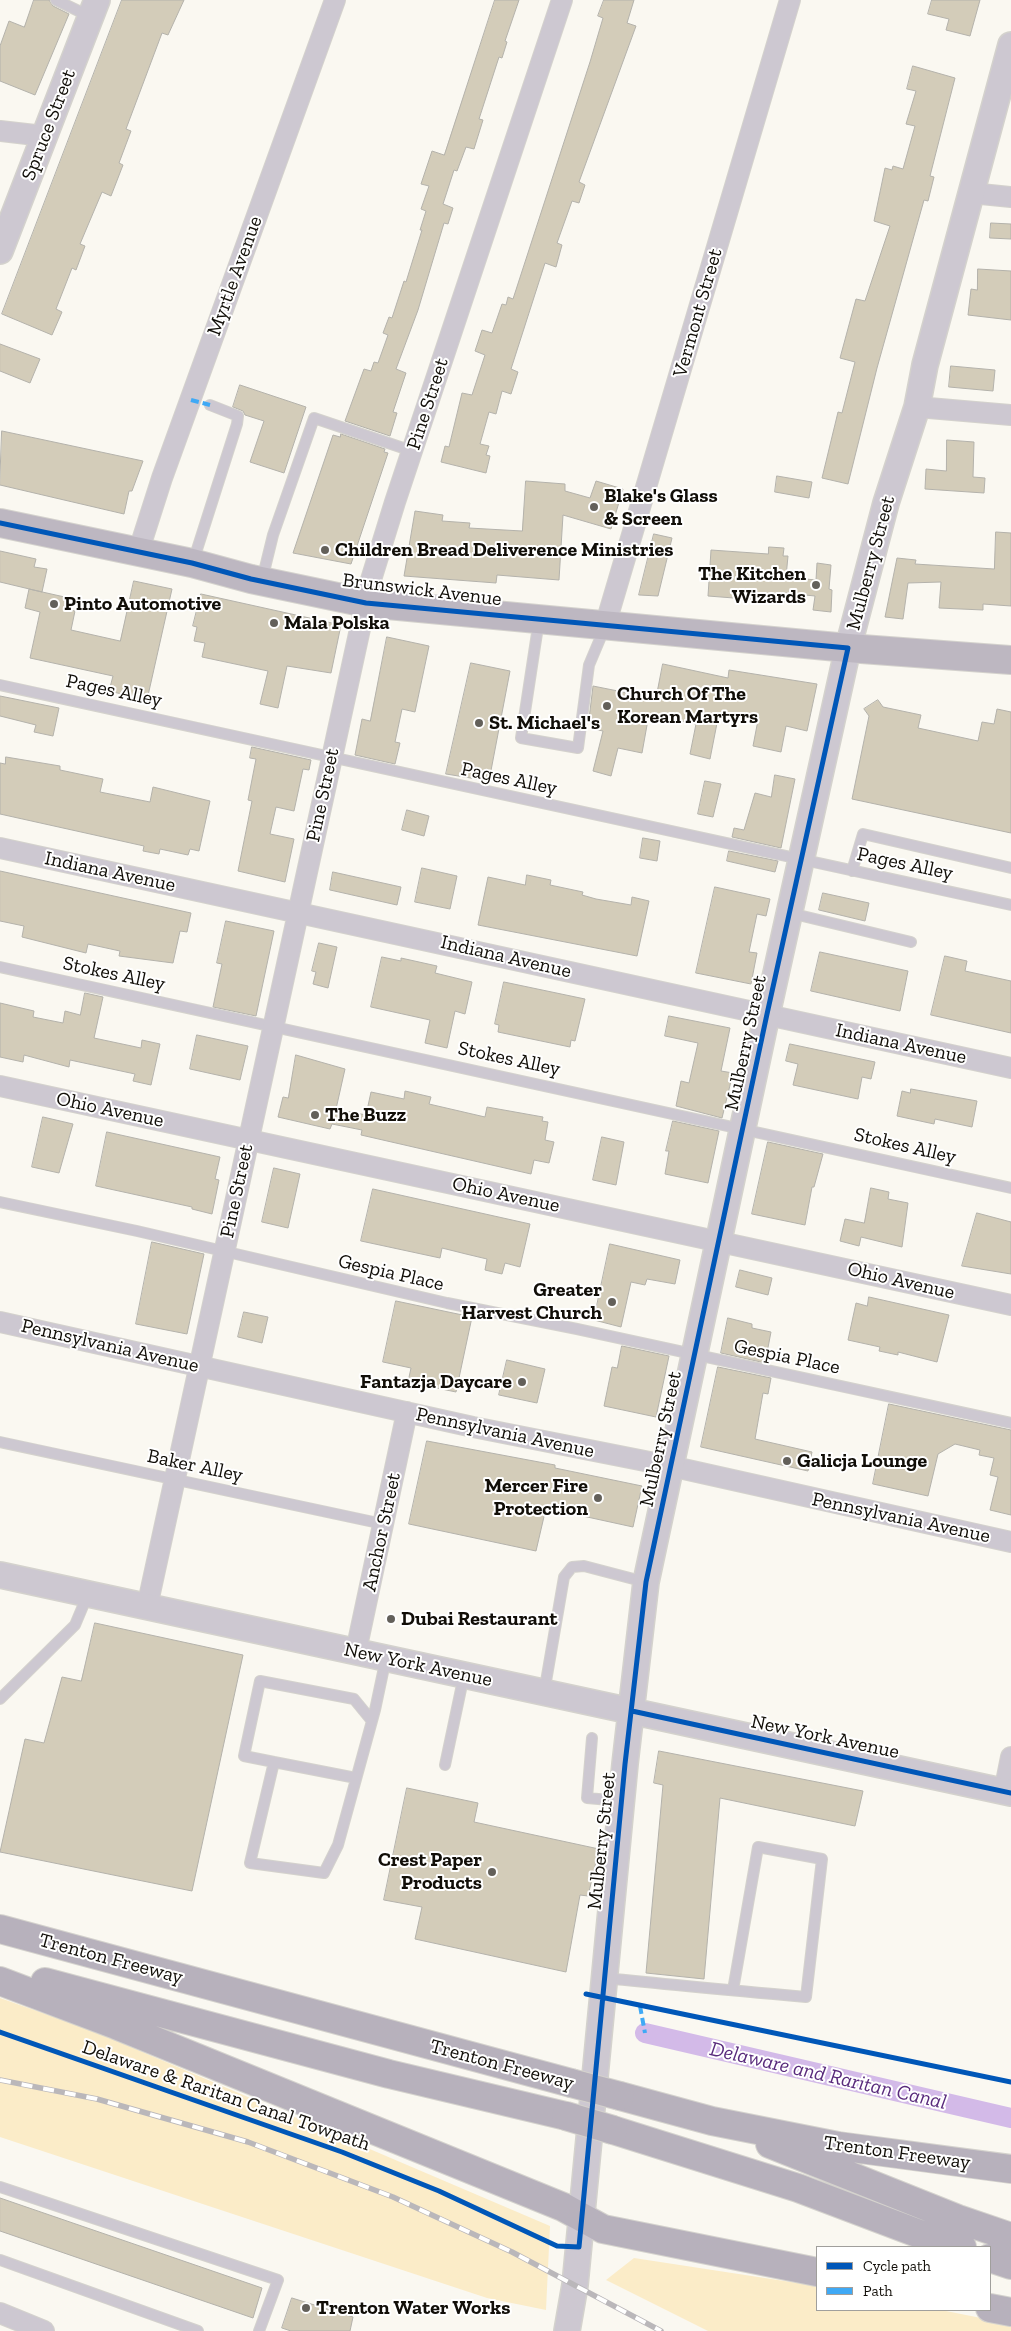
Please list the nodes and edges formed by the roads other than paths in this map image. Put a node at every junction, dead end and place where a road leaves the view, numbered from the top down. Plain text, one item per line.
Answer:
1 (56, 0) edge
2 (335, 0) edge
3 (562, 0) edge
4 (790, 0) edge
5 (94, 8) edge
6 (1011, 44) edge
7 (0, 131) edge
8 (44, 136) junction
9 (971, 193) junction
10 (1011, 196) edge
11 (0, 251) edge
12 (210, 405) dead end
13 (917, 407) junction
14 (1011, 415) edge
15 (412, 451) junction
16 (0, 523) edge
17 (138, 553) junction
18 (192, 563) junction
19 (261, 581) junction
20 (366, 603) junction
21 (539, 619) junction
22 (605, 626) junction
23 (848, 648) junction
24 (948, 657) junction
25 (1011, 660) edge
26 (1011, 673) edge
27 (0, 685) edge
28 (332, 756) junction
29 (0, 848) edge
30 (801, 860) junction
31 (1011, 868) edge
32 (852, 871) junction
33 (1011, 905) edge
34 (298, 912) junction
35 (789, 913) junction
36 (911, 942) dead end
37 (0, 967) edge
38 (767, 1014) junction
39 (273, 1026) junction
40 (1011, 1068) edge
41 (0, 1086) edge
42 (743, 1128) junction
43 (249, 1140) junction
44 (1011, 1188) edge
45 (0, 1202) edge
46 (718, 1241) junction
47 (224, 1252) junction
48 (1011, 1305) edge
49 (0, 1322) edge
50 (694, 1355) junction
51 (199, 1366) junction
52 (407, 1412) junction
53 (1011, 1423) edge
54 (0, 1442) edge
55 (670, 1466) junction
56 (175, 1479) junction
57 (383, 1524) junction
58 (1011, 1542) edge
59 (0, 1575) edge
60 (646, 1582) junction
61 (88, 1594) junction
62 (147, 1607) junction
63 (356, 1651) junction
64 (387, 1657) junction
65 (464, 1674) junction
66 (544, 1693) junction
67 (0, 1699) edge
68 (632, 1711) junction
69 (372, 1721) junction
70 (592, 1738) dead end
71 (1011, 1757) edge
72 (274, 1762) junction
73 (445, 1765) dead end
74 (356, 1778) junction
75 (1007, 1792) edge
76 (621, 1801) junction
77 (0, 1929) edge
78 (0, 1971) edge
79 (604, 1978) junction
80 (0, 1981) edge
81 (733, 1990) junction
82 (712, 2121) junction
83 (1011, 2168) edge
84 (0, 2187) edge
85 (582, 2217) junction
86 (1011, 2237) edge
87 (959, 2246) edge
88 (991, 2258) edge
89 (0, 2260) edge
90 (1011, 2266) edge
91 (816, 2272) edge
92 (991, 2308) edge
93 (1011, 2312) edge
94 (0, 2313) edge
95 (44, 2331) edge
96 (198, 2331) edge
97 (259, 2331) edge
98 (567, 2331) edge

1 - 5 lane
2 - 17 street, Myrtle Avenue
3 - 15 street, Pine Street
4 - 22 street, Vermont Street
5 - 8 street, Spruce Street
6 - 9 street, Mulberry Street
7 - 8 street
8 - 11 street, Spruce Street
9 - 10 street
9 - 13 street, Mulberry Street
12 - 18 lane
13 - 14 street
13 - 23 street, Mulberry Street
15 - 19 lane
15 - 20 street, Pine Street
16 - 17 main road, Brunswick Avenue
17 - 18 main road, Brunswick Avenue
18 - 19 main road, Brunswick Avenue
19 - 20 main road, Brunswick Avenue
20 - 21 main road, Brunswick Avenue
20 - 28 street, Pine Street
21 - 22 main road, Brunswick Avenue
21 - 22 lane
22 - 23 main road, Brunswick Avenue
23 - 24 main road, Brunswick Avenue
23 - 30 street, Mulberry Street
24 - 25 main road, Brunswick Avenue
24 - 26 main road, Brunswick Avenue
27 - 28 lane, Pages Alley
28 - 30 lane, Pages Alley
28 - 34 street, Pine Street
29 - 34 street, Indiana Avenue
30 - 32 lane, Pages Alley
30 - 35 street, Mulberry Street
31 - 32 lane
32 - 33 lane, Pages Alley
34 - 38 street, Indiana Avenue
34 - 39 street, Pine Street
35 - 36 lane
35 - 38 street, Mulberry Street
37 - 39 lane, Stokes Alley
38 - 40 street, Indiana Avenue
38 - 42 street, Mulberry Street
39 - 42 lane, Stokes Alley
39 - 43 street, Pine Street
41 - 43 street, Ohio Avenue
42 - 44 lane, Stokes Alley
42 - 46 street, Mulberry Street
43 - 46 street, Ohio Avenue
43 - 47 street, Pine Street
45 - 47 lane, Gespia Place
46 - 48 street, Ohio Avenue
46 - 50 street, Mulberry Street
47 - 50 lane, Gespia Place
47 - 51 street, Pine Street
49 - 51 street, Pennsylvania Avenue
50 - 53 lane, Gespia Place
50 - 55 street, Mulberry Street
51 - 52 street, Pennsylvania Avenue
51 - 56 street, Pine Street
52 - 55 street, Pennsylvania Avenue
52 - 57 street, Anchor Street
54 - 56 lane, Baker Alley
55 - 58 street, Pennsylvania Avenue
55 - 60 street, Mulberry Street
56 - 57 lane, Baker Alley
56 - 62 street, Pine Street
57 - 63 street, Anchor Street
59 - 61 street, New York Avenue
60 - 66 lane
60 - 68 street, Mulberry Street
61 - 62 street, New York Avenue
61 - 67 lane
62 - 63 street, New York Avenue
63 - 64 street, New York Avenue
64 - 65 street, New York Avenue
64 - 69 lane
65 - 66 street, New York Avenue
65 - 73 lane
66 - 68 street, New York Avenue
68 - 75 street, New York Avenue
68 - 76 street, Mulberry Street
69 - 72 lane
69 - 74 lane
70 - 76 lane
71 - 75 street
72 - 74 lane
72 - 74 lane
76 - 79 street, Mulberry Street
77 - 82 highway, Trenton Freeway, bridge
78 - 87 highway, Trenton Freeway, bridge
79 - 81 lane
79 - 85 street, Mulberry Street
80 - 85 highway
81 - 81 lane
82 - 83 highway, Trenton Freeway
82 - 86 highway
84 - 97 lane
85 - 91 highway
85 - 98 street, Mulberry Street
88 - 90 highway
89 - 96 lane
92 - 93 highway
94 - 95 street

